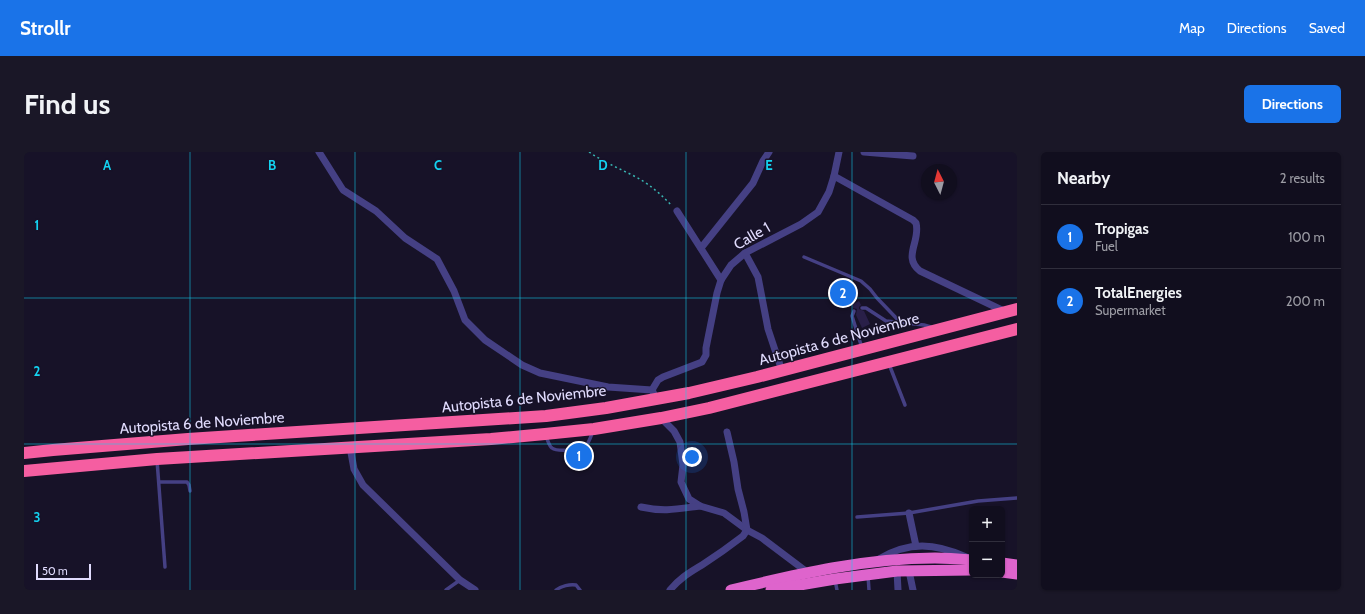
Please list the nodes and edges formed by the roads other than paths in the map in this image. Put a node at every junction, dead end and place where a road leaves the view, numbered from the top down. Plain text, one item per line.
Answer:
1 (319, 152) edge
2 (769, 152) edge
3 (839, 152) edge
4 (864, 152) edge
5 (913, 156) dead end
6 (834, 176) junction
7 (677, 211) road end
8 (700, 248) junction
9 (745, 253) junction
10 (804, 257) dead end
11 (722, 280) junction
12 (862, 308) dead end
13 (1011, 310) edge
14 (854, 311) dead end
15 (901, 323) junction
16 (1017, 329) edge
17 (938, 330) junction
18 (862, 350) junction
19 (888, 363) junction
20 (782, 371) junction
21 (654, 395) junction
22 (905, 405) dead end
23 (660, 418) junction
24 (594, 429) junction
25 (727, 432) dead end
26 (545, 434) junction
27 (350, 448) junction
28 (24, 453) edge
29 (157, 459) junction
30 (24, 471) edge
31 (158, 482) junction
32 (190, 491) dead end
33 (1017, 498) edge
34 (700, 506) junction
35 (641, 507) dead end
36 (909, 513) junction
37 (857, 517) dead end
38 (747, 530) junction
39 (916, 546) junction
40 (969, 558) edge
41 (969, 559) edge
42 (876, 562) junction
43 (1005, 563) edge
44 (1017, 565) edge
45 (165, 567) dead end
46 (969, 570) edge
47 (897, 571) junction
48 (909, 571) junction
49 (807, 572) junction
50 (1005, 572) edge
51 (868, 574) junction
52 (1017, 574) edge
53 (460, 580) junction
54 (836, 584) edge
55 (446, 590) edge
56 (475, 590) edge
57 (556, 590) edge
58 (580, 590) edge
59 (670, 590) edge
60 (731, 590) edge
61 (771, 590) edge
62 (869, 590) edge
63 (898, 590) edge
64 (913, 590) edge

1 - 21 street
2 - 8 street
3 - 6 street, Calle 1
4 - 5 street
6 - 9 street, Calle 1
6 - 13 street
7 - 8 street
8 - 11 street
9 - 11 street, Calle 1
9 - 20 street
10 - 15 lane
11 - 21 street, Calle 1
12 - 15 lane
13 - 17 highway, Autopista 6 de Noviembre
14 - 18 lane
15 - 17 lane
16 - 19 highway
17 - 18 highway, Autopista 6 de Noviembre
18 - 20 highway, Autopista 6 de Noviembre
19 - 22 lane
19 - 23 highway
20 - 21 highway, Autopista 6 de Noviembre
21 - 28 highway, Autopista 6 de Noviembre
23 - 24 highway
23 - 34 street
24 - 26 highway
24 - 26 lane
25 - 38 street
26 - 27 highway
27 - 29 highway
27 - 53 street
29 - 30 highway
29 - 31 lane
31 - 32 lane
31 - 45 lane
33 - 36 lane
34 - 35 street
34 - 38 street
36 - 37 lane
36 - 39 street
38 - 49 street
38 - 59 street
39 - 40 street
39 - 42 street
41 - 42 highway
42 - 49 highway
43 - 44 highway
46 - 48 highway
47 - 48 highway
47 - 51 highway
47 - 63 street
48 - 64 street
49 - 60 highway
50 - 52 highway
51 - 54 highway
51 - 62 lane
53 - 55 lane
53 - 56 street
54 - 61 highway
57 - 58 lane

